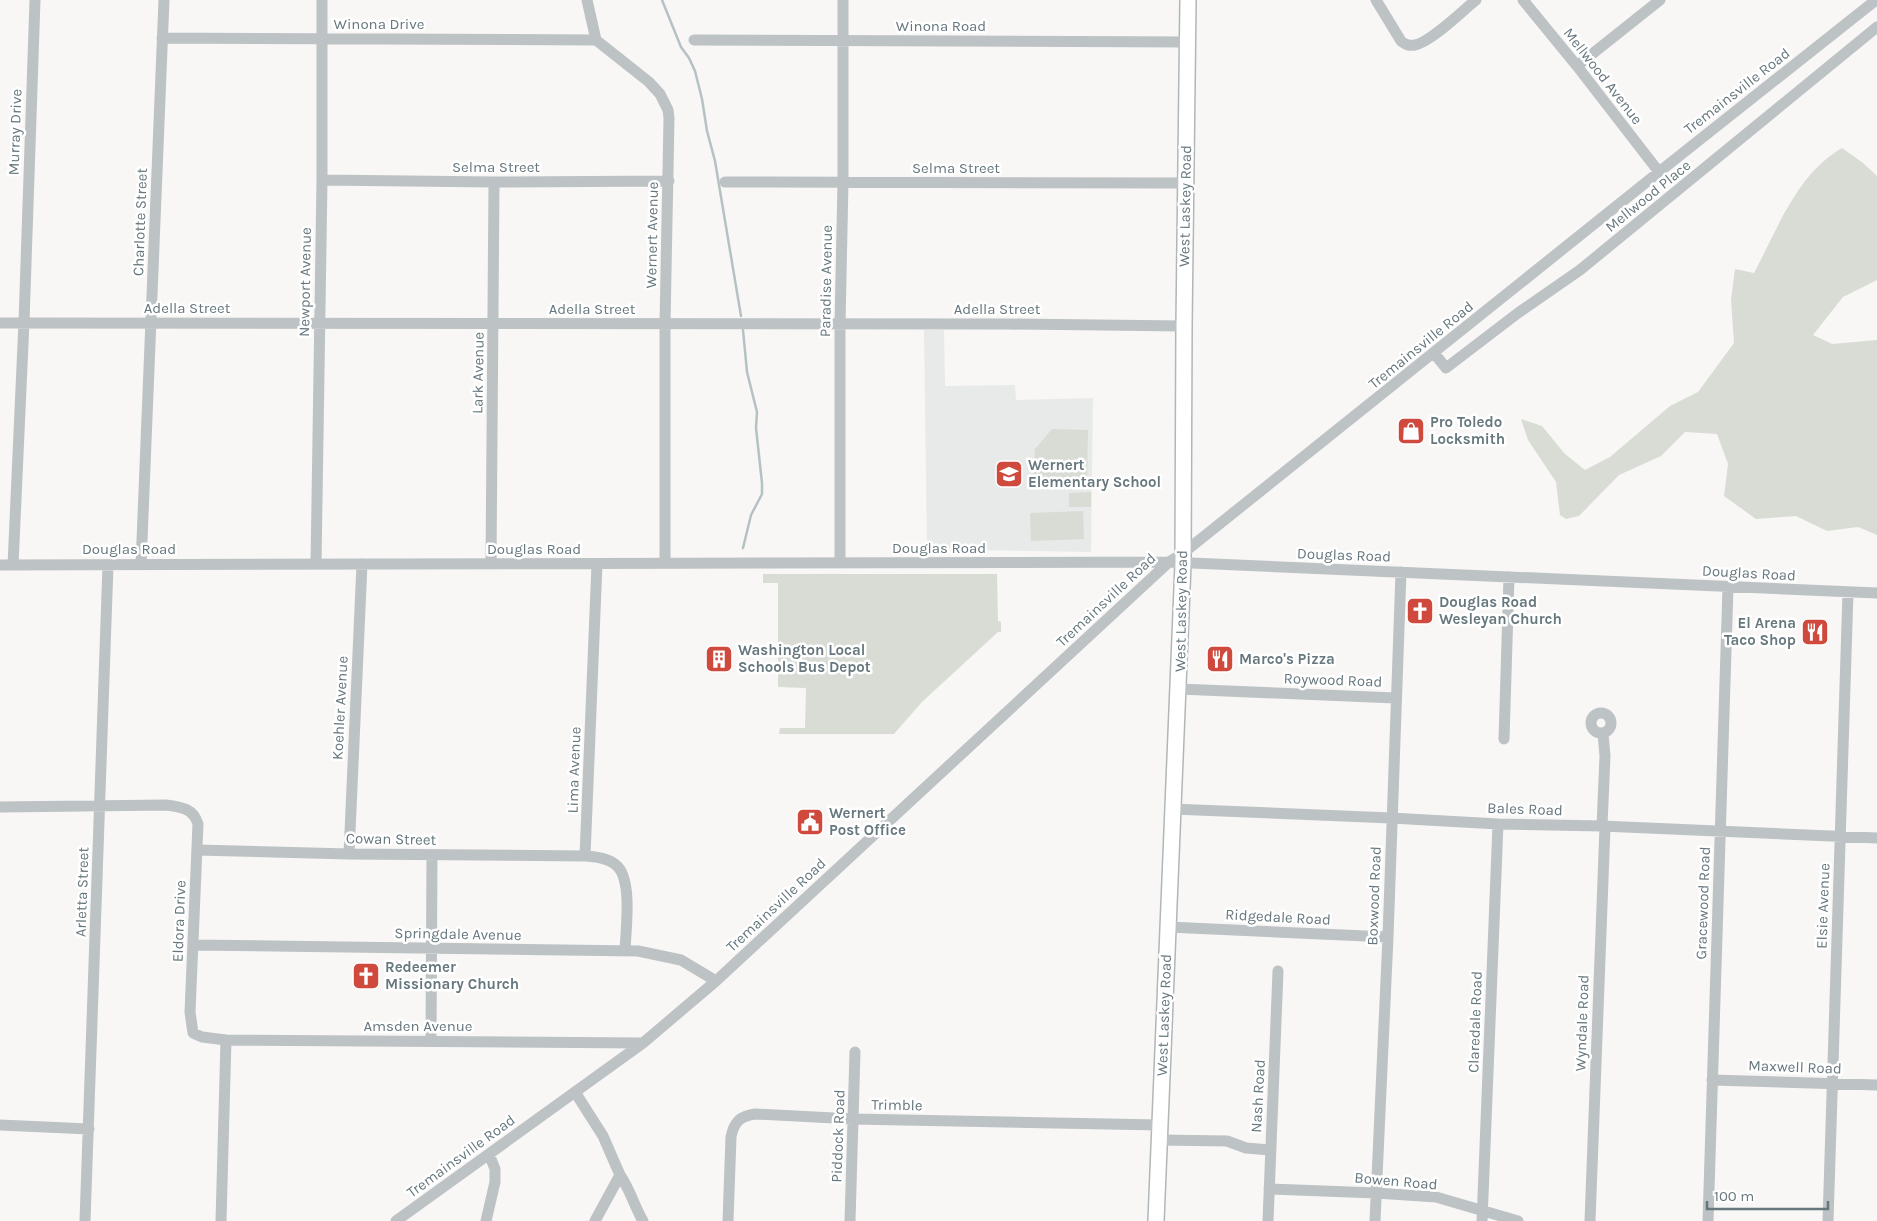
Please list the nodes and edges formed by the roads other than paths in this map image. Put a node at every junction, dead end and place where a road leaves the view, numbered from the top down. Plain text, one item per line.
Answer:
1 (34, 0) edge
2 (164, 0) edge
3 (322, 0) edge
4 (587, 0) edge
5 (844, 0) edge
6 (1188, 0) edge
7 (1376, 0) edge
8 (1476, 0) edge
9 (1523, 0) edge
10 (1660, 0) edge
11 (1875, 4) edge
12 (1877, 27) edge
13 (162, 38) junction
14 (322, 39) junction
15 (596, 40) junction
16 (694, 40) dead end
17 (843, 40) junction
18 (1188, 42) junction
19 (1578, 66) junction
20 (1659, 172) junction
21 (322, 180) junction
22 (669, 181) junction
23 (494, 182) junction
24 (726, 182) dead end
25 (843, 182) junction
26 (1186, 183) junction
27 (24, 322) junction
28 (151, 322) junction
29 (0, 323) edge
30 (319, 323) junction
31 (494, 323) junction
32 (666, 324) junction
33 (840, 324) junction
34 (1184, 326) junction
35 (1434, 353) junction
36 (1178, 560) junction
37 (840, 563) junction
38 (108, 564) junction
39 (141, 564) junction
40 (316, 564) junction
41 (362, 564) junction
42 (491, 564) junction
43 (597, 564) junction
44 (665, 564) junction
45 (0, 565) edge
46 (12, 565) junction
47 (1401, 572) junction
48 (1509, 577) junction
49 (1728, 587) junction
50 (1848, 592) junction
51 (1877, 593) edge
52 (1179, 689) junction
53 (1396, 698) junction
54 (1603, 733) dead end
55 (1504, 739) dead end
56 (100, 806) junction
57 (0, 807) edge
58 (1172, 809) junction
59 (1392, 818) junction
60 (1498, 824) junction
61 (1603, 827) junction
62 (1720, 832) junction
63 (1841, 837) junction
64 (1877, 838) edge
65 (197, 850) junction
66 (349, 854) junction
67 (432, 855) junction
68 (585, 856) junction
69 (1168, 927) junction
70 (1388, 937) junction
71 (193, 945) junction
72 (431, 949) junction
73 (626, 950) junction
74 (1278, 972) dead end
75 (716, 981) junction
76 (193, 1033) joint
77 (226, 1040) junction
78 (431, 1041) junction
79 (643, 1043) junction
80 (855, 1052) dead end
81 (1712, 1080) junction
82 (1831, 1083) junction
83 (1877, 1085) edge
84 (576, 1092) junction
85 (854, 1119) junction
86 (0, 1125) edge
87 (89, 1129) junction
88 (1160, 1132) junction
89 (1270, 1150) junction
90 (490, 1154) junction
91 (620, 1175) junction
92 (1269, 1190) junction
93 (1376, 1193) junction
94 (1483, 1215) edge
95 (85, 1221) edge
96 (221, 1221) edge
97 (396, 1221) edge
98 (486, 1221) edge
99 (595, 1221) edge
100 (643, 1221) edge
101 (728, 1221) edge
102 (850, 1221) edge
103 (1156, 1221) edge
104 (1268, 1221) edge
105 (1375, 1221) edge
106 (1518, 1221) edge
107 (1590, 1221) edge
108 (1708, 1221) edge
109 (1828, 1221) edge

1 - 27 street, Murray Drive
2 - 13 street, Charlotte Street
3 - 14 street, Newport Avenue
4 - 15 street
5 - 17 street, Paradise Avenue
6 - 18 main road, West Laskey Road
7 - 8 street
9 - 19 street, Mellwood Avenue
10 - 19 street
11 - 20 street, Tremainsville Road
12 - 35 street, Mellwood Place
13 - 14 street, Winona Drive
13 - 28 street, Charlotte Street
14 - 15 street, Winona Drive
14 - 21 street, Newport Avenue
15 - 22 street, Wernert Avenue
16 - 17 street, Winona Road
17 - 18 street, Winona Road
17 - 25 street, Paradise Avenue
18 - 26 main road, West Laskey Road
19 - 20 street, Mellwood Avenue
20 - 35 street, Tremainsville Road
21 - 23 street, Selma Street
21 - 30 street, Newport Avenue
22 - 23 street, Selma Street
22 - 32 street, Wernert Avenue
23 - 31 street, Lark Avenue
24 - 25 street, Selma Street
25 - 26 street, Selma Street
25 - 33 street, Paradise Avenue
26 - 34 main road, West Laskey Road
27 - 28 street, Adella Street
27 - 29 street, Adella Street
27 - 46 street, Murray Drive
28 - 30 street, Adella Street
28 - 39 street, Charlotte Street
30 - 31 street, Adella Street
30 - 40 street, Newport Avenue
31 - 32 street, Adella Street
31 - 42 street, Lark Avenue
32 - 33 street, Adella Street
32 - 44 street, Wernert Avenue
33 - 34 street, Adella Street
33 - 37 street, Paradise Avenue
34 - 36 main road, West Laskey Road
35 - 36 street, Tremainsville Road
36 - 37 street, Douglas Road
36 - 47 street, Douglas Road
36 - 52 main road, West Laskey Road
36 - 75 street, Tremainsville Road
37 - 44 street, Douglas Road
38 - 39 street, Douglas Road
38 - 46 street, Douglas Road
38 - 56 street, Arletta Street
39 - 40 street, Douglas Road
40 - 41 street, Douglas Road
41 - 42 street, Douglas Road
41 - 66 street, Koehler Avenue
42 - 43 street, Douglas Road
43 - 44 street, Douglas Road
43 - 68 street, Lima Avenue
45 - 46 street, Douglas Road
47 - 48 street, Douglas Road
47 - 53 street, Boxwood Road
48 - 49 street, Douglas Road
48 - 55 street
49 - 50 street, Douglas Road
49 - 62 street, Gracewood Road
50 - 51 street, Douglas Road
50 - 63 street, Elsie Avenue
52 - 53 street, Roywood Road
52 - 58 main road, West Laskey Road
53 - 59 street, Boxwood Road
54 - 61 street, Wyndale Road
56 - 57 street
56 - 65 street, Eldora Drive
56 - 87 street, Arletta Street
58 - 59 street, Bales Road
58 - 69 main road, West Laskey Road
59 - 60 street, Bales Road
59 - 70 street, Boxwood Road
60 - 61 street, Bales Road
60 - 94 street, Claredale Road
61 - 62 street, Bales Road
61 - 107 street, Wyndale Road
62 - 63 street, Bales Road
62 - 81 street, Gracewood Road
63 - 64 street, Bales Road
63 - 82 street, Elsie Avenue
65 - 66 street, Cowan Street
65 - 71 street, Eldora Drive
66 - 67 street, Cowan Street
67 - 68 street, Cowan Street
67 - 72 street
68 - 73 street
69 - 70 street, Ridgedale Road
69 - 88 main road, West Laskey Road
70 - 93 street, Boxwood Road
71 - 72 street, Springdale Avenue
71 - 76 street, Eldora Drive
72 - 73 street, Springdale Avenue
72 - 78 street
73 - 75 street, Springdale Avenue
74 - 89 street, Nash Road
75 - 79 street, Tremainsville Road
76 - 77 street, Amsden Avenue
77 - 78 street, Amsden Avenue
77 - 96 street
78 - 79 street, Amsden Avenue
79 - 84 street, Tremainsville Road
80 - 85 street, Piddock Road
81 - 82 street, Maxwell Road
81 - 108 street, Gracewood Road
82 - 83 street, Maxwell Road
82 - 109 street, Elsie Avenue
84 - 90 street, Tremainsville Road
84 - 91 street
85 - 88 street, Trimble
85 - 101 street, Trimble
85 - 102 street, Piddock Road
86 - 87 street
87 - 95 street, Arletta Street
88 - 89 street, Trimble
88 - 103 main road, West Laskey Road
89 - 92 street, Nash Road
90 - 97 street, Tremainsville Road
90 - 98 street
91 - 99 street
91 - 100 street
92 - 93 street, Bowen Road
92 - 104 street, Nash Road
93 - 94 street, Bowen Road
93 - 105 street, Boxwood Road
94 - 106 street, Bowen Road

